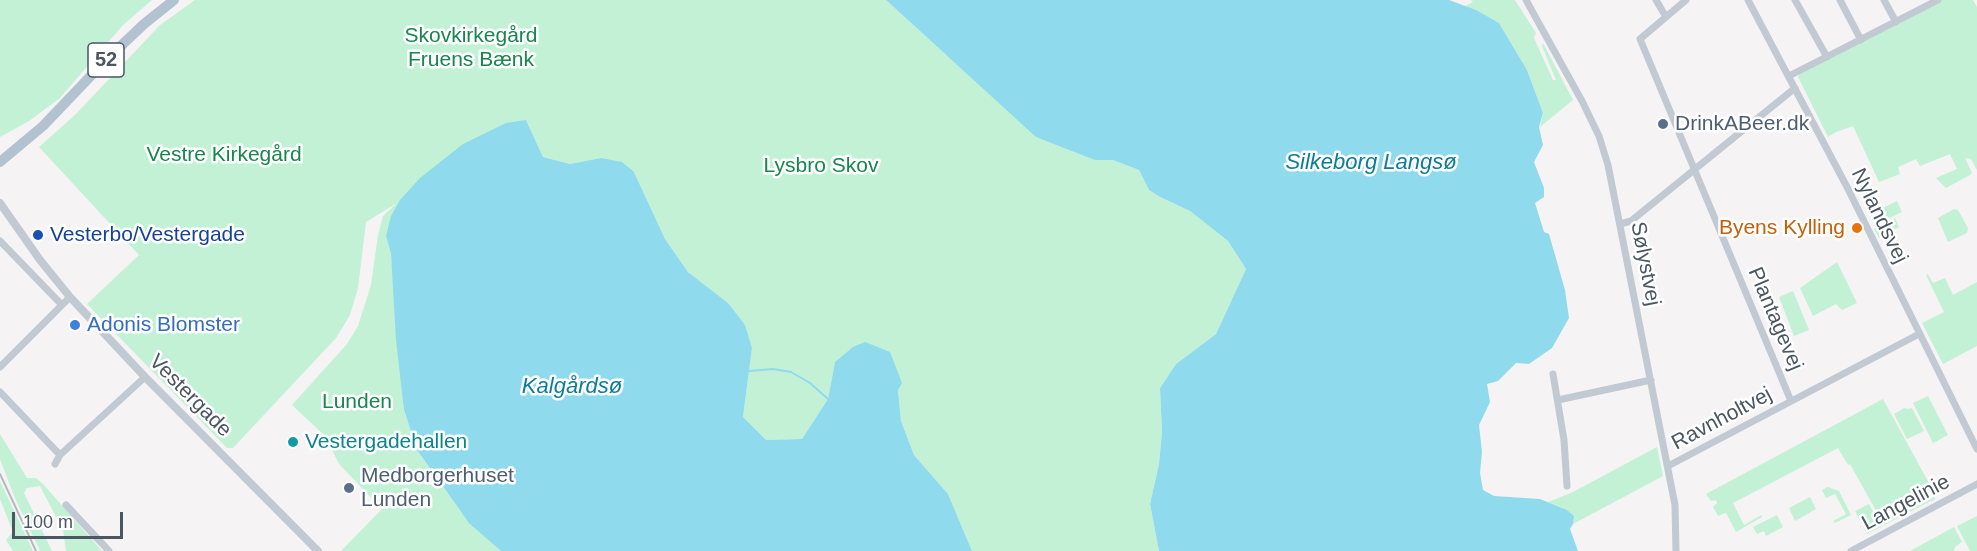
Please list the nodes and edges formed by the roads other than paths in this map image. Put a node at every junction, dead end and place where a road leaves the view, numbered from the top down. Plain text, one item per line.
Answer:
1 (174, 0) edge
2 (1526, 0) edge
3 (1656, 0) edge
4 (1686, 0) edge
5 (1749, 0) edge
6 (1795, 0) edge
7 (1840, 0) edge
8 (1884, 0) edge
9 (1938, 0) edge
10 (1929, 2) edge
11 (1666, 17) junction
12 (1896, 22) junction
13 (1861, 40) junction
14 (1827, 57) junction
15 (1789, 76) junction
16 (1795, 88) junction
17 (0, 162) edge
18 (1694, 169) junction
19 (0, 203) edge
20 (1620, 224) junction
21 (0, 241) edge
22 (70, 297) junction
23 (62, 305) junction
24 (1919, 334) junction
25 (0, 367) edge
26 (1553, 374) dead end
27 (145, 377) junction
28 (1651, 380) junction
29 (0, 393) edge
30 (1558, 400) junction
31 (1791, 401) junction
32 (1977, 449) edge
33 (60, 455) junction
34 (55, 465) dead end
35 (1668, 466) junction
36 (1977, 484) edge
37 (1567, 486) dead end
38 (66, 505) dead end
39 (1864, 544) junction
40 (109, 551) edge
41 (318, 551) edge
42 (1676, 551) edge
43 (1851, 551) edge
44 (1869, 551) edge

1 - 17 main road, 52
2 - 20 street, Sølystvej
3 - 11 street
4 - 11 street, Plantagevej
5 - 15 street, Nylandsvej
6 - 14 street
7 - 13 street
8 - 12 street
9 - 10 street
10 - 12 street
11 - 18 street, Plantagevej
12 - 13 street
13 - 14 street
14 - 15 street
15 - 16 street, Nylandsvej
16 - 18 street
16 - 24 street, Nylandsvej
18 - 20 street
18 - 31 street, Plantagevej
19 - 22 street, Vestergade
20 - 28 street, Sølystvej
21 - 23 street
22 - 23 street
22 - 27 street, Vestergade
23 - 25 street
24 - 31 street, Ravnholtvej
24 - 32 street, Nylandsvej
26 - 30 street
27 - 33 street
27 - 41 street, Vestergade
28 - 30 street
28 - 35 street, Sølystvej
29 - 33 street
30 - 37 street
31 - 35 street, Ravnholtvej
33 - 34 street
35 - 42 street, Sølystvej
36 - 39 street, Langelinie
38 - 40 street
39 - 43 street, Langelinie
39 - 44 street

